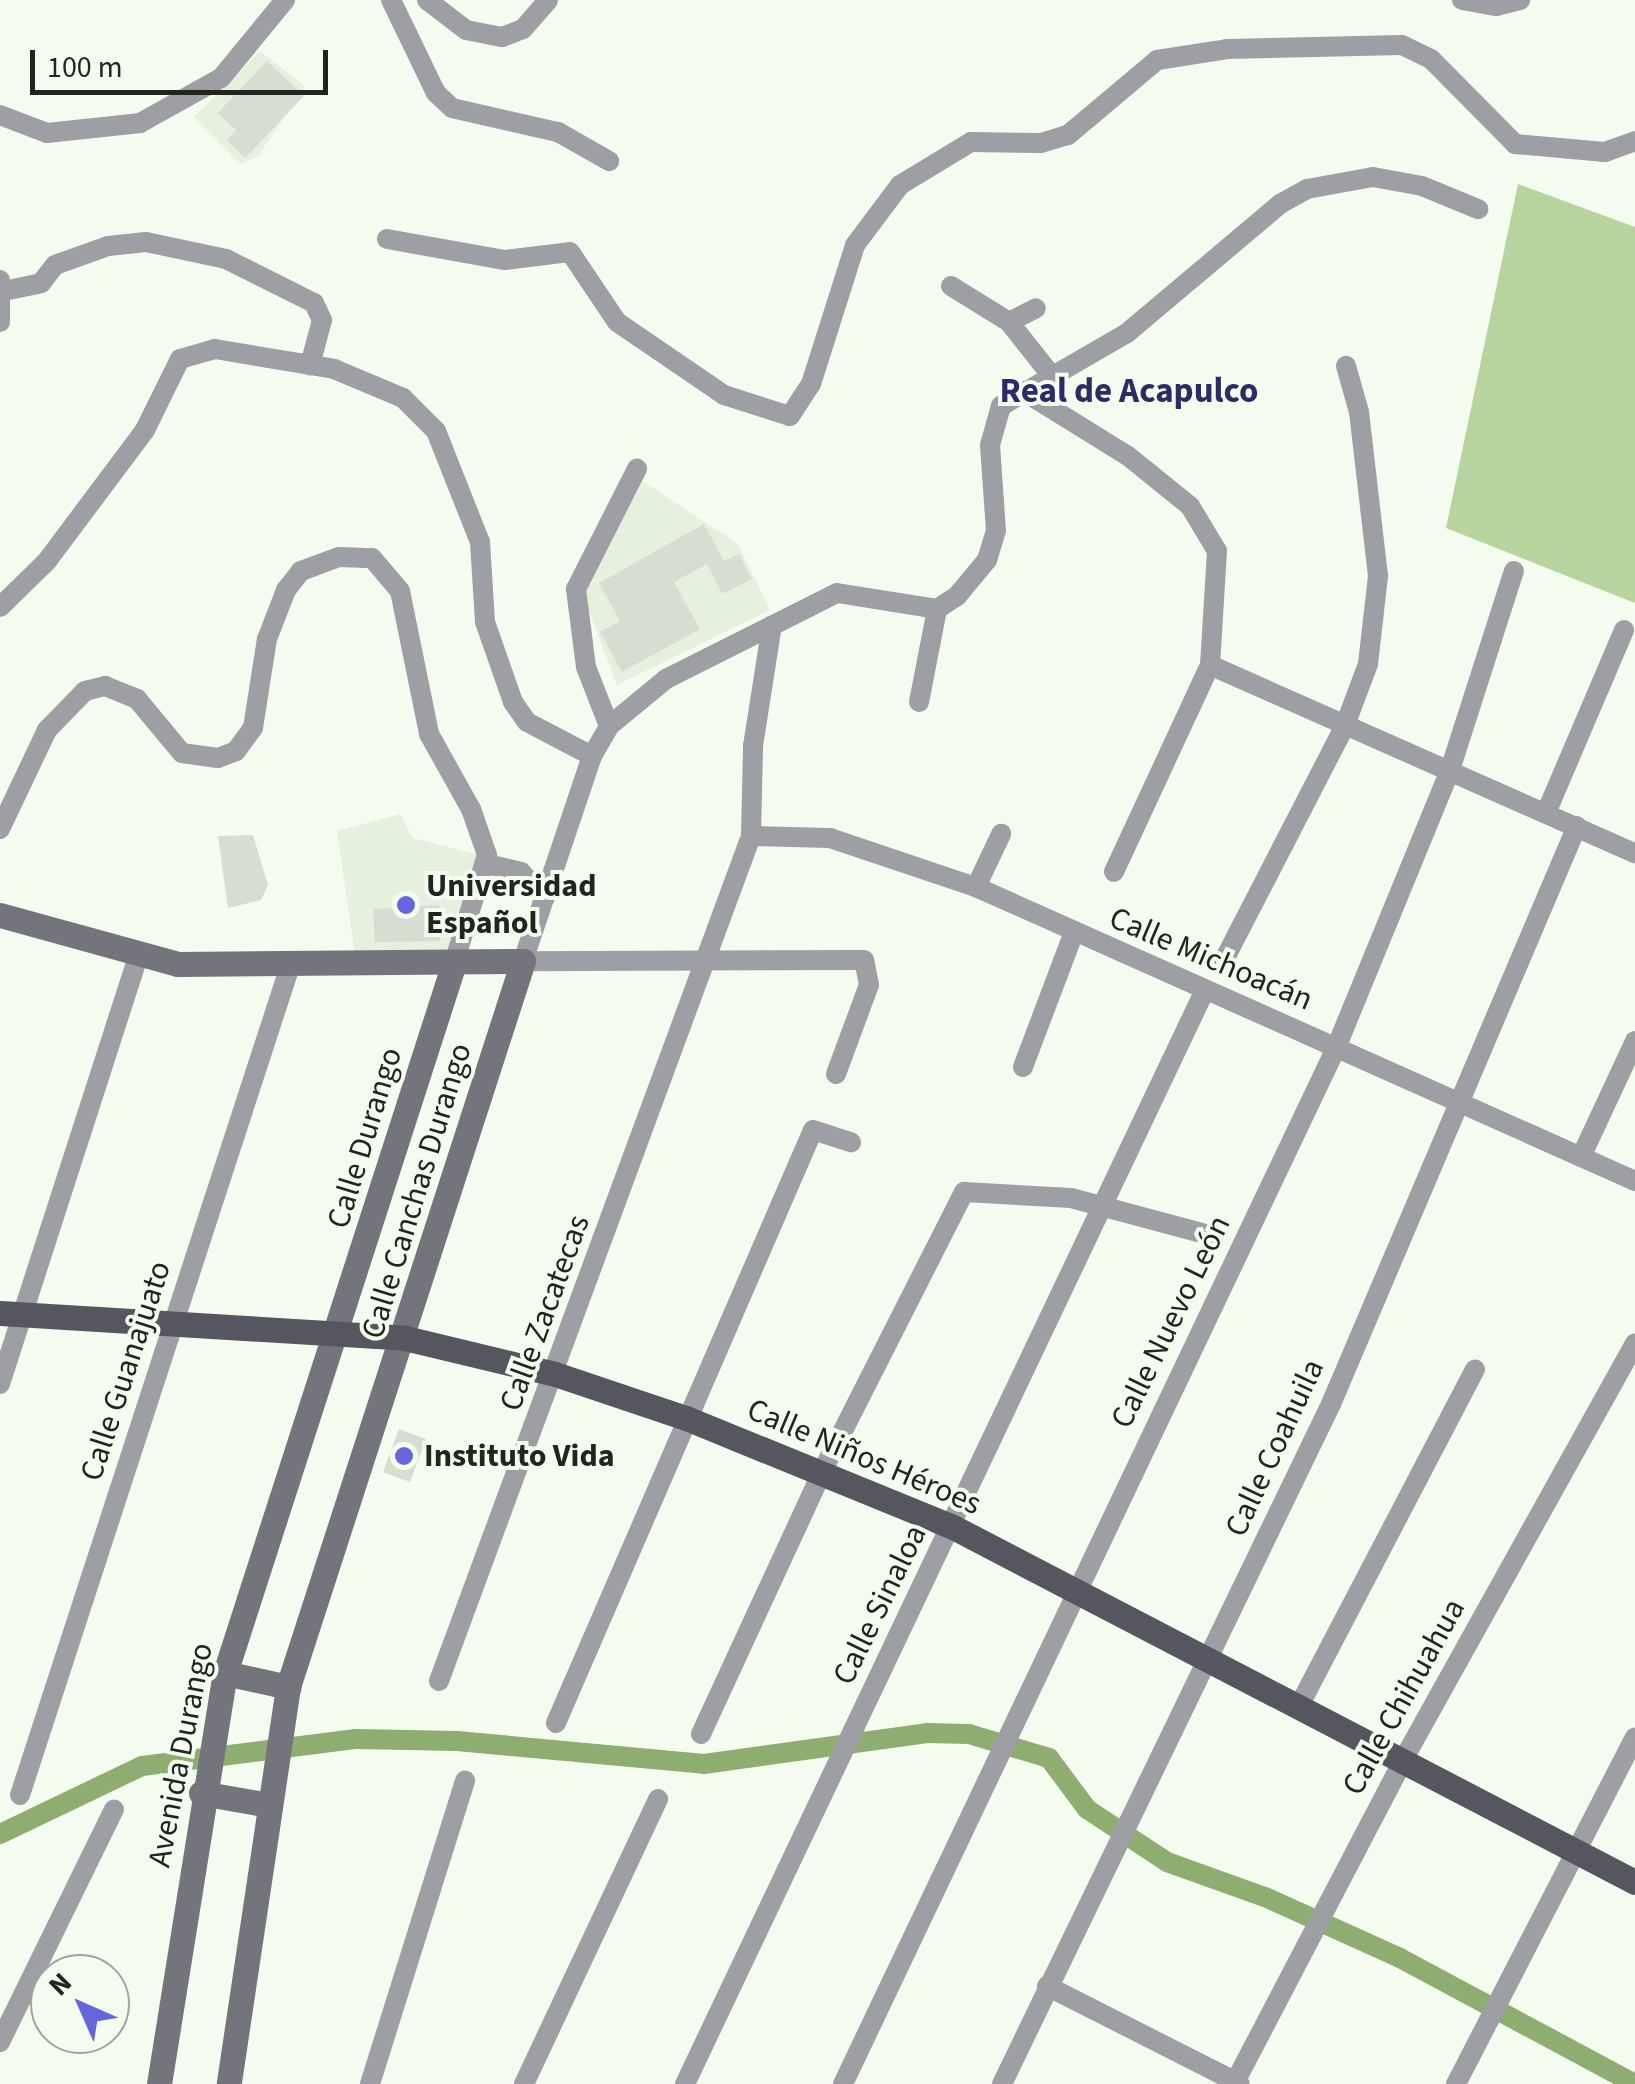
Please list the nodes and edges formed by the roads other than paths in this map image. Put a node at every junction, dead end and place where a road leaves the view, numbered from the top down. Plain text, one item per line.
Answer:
1 (285, 0) edge
2 (392, 0) edge
3 (427, 0) edge
4 (548, 0) edge
5 (1462, 0) edge
6 (1520, 0) edge
7 (0, 115) edge
8 (1635, 141) edge
9 (609, 161) dead end
10 (1478, 208) dead end
11 (387, 239) dead end
12 (2, 285) edge
13 (950, 286) dead end
14 (1036, 308) dead end
15 (0, 322) edge
16 (1009, 322) junction
17 (310, 365) junction
18 (1346, 366) dead end
19 (1051, 375) junction
20 (1023, 391) junction
21 (637, 469) dead end
22 (1514, 571) dead end
23 (0, 607) edge
24 (936, 609) junction
25 (772, 625) junction
26 (1624, 630) dead end
27 (1210, 664) junction
28 (919, 702) dead end
29 (609, 726) junction
30 (1344, 728) junction
31 (592, 756) junction
32 (1450, 770) junction
33 (1546, 813) junction
34 (1577, 826) junction
35 (0, 829) edge
36 (1000, 834) dead end
37 (751, 836) junction
38 (1635, 852) edge
39 (487, 859) junction
40 (1114, 872) dead end
41 (976, 887) junction
42 (545, 898) junction
43 (0, 915) edge
44 (1073, 934) junction
45 (138, 956) junction
46 (1224, 960) dead end
47 (523, 961) junction
48 (454, 962) junction
49 (704, 965) junction
50 (290, 966) junction
51 (1206, 990) junction
52 (1635, 1041) edge
53 (1336, 1048) junction
54 (1023, 1067) dead end
55 (836, 1074) dead end
56 (1460, 1101) junction
57 (850, 1142) dead end
58 (1581, 1157) junction
59 (1635, 1181) edge
60 (1098, 1205) junction
61 (1209, 1235) dead end
62 (12, 1314) edge
63 (175, 1319) junction
64 (339, 1332) junction
65 (405, 1338) junction
66 (1635, 1344) edge
67 (1475, 1369) dead end
68 (555, 1374) junction
69 (0, 1384) edge
70 (686, 1418) junction
71 (823, 1470) junction
72 (953, 1526) junction
73 (1075, 1591) junction
74 (1207, 1660) junction
75 (440, 1682) dead end
76 (222, 1686) junction
77 (286, 1697) junction
78 (1298, 1708) junction
79 (556, 1723) dead end
80 (701, 1734) dead end
81 (1635, 1738) edge
82 (1402, 1762) junction
83 (465, 1782) dead end
84 (201, 1793) junction
85 (20, 1795) dead end
86 (658, 1799) dead end
87 (270, 1806) junction
88 (114, 1809) dead end
89 (1576, 1851) junction
90 (1635, 1882) edge
91 (1047, 1986) junction
92 (0, 2042) edge
93 (1236, 2083) edge
94 (159, 2084) edge
95 (228, 2084) edge
96 (370, 2084) edge
97 (524, 2084) edge
98 (685, 2084) edge
99 (843, 2084) edge
100 (1002, 2084) edge
101 (1456, 2084) edge

1 - 7 street
2 - 9 street
3 - 4 street
5 - 6 street
8 - 11 street
10 - 19 street
12 - 15 street
12 - 17 street
13 - 16 street
14 - 16 street
16 - 19 street
17 - 23 street
17 - 31 street
18 - 30 street
19 - 20 street
20 - 24 street
20 - 27 street
21 - 29 street
22 - 32 street, Calle Nuevo León
24 - 25 street, Calle Canchas Durango
24 - 28 street
25 - 29 street, Calle Canchas Durango
25 - 37 street
26 - 33 street
27 - 30 street
27 - 40 street
29 - 31 street, Calle Canchas Durango
30 - 32 street
30 - 46 street
31 - 42 street, Calle Canchas Durango
32 - 33 street
32 - 53 street, Calle Nuevo León
33 - 34 street
34 - 38 street
34 - 56 street, Calle Coahuila
35 - 39 street
36 - 41 street
37 - 41 street, Calle Michoacán
37 - 49 street, Calle Zacatecas
39 - 42 street
39 - 48 street
41 - 44 street, Calle Michoacán
42 - 47 street, Calle Canchas Durango
43 - 45 main road
44 - 51 street, Calle Michoacán
44 - 54 street
45 - 50 main road
45 - 62 street
47 - 48 main road
47 - 49 street
47 - 65 main road, Calle Canchas Durango
48 - 50 main road
48 - 64 main road, Calle Durango
49 - 55 street
49 - 68 street, Calle Zacatecas
50 - 63 street, Calle Guanajuato
51 - 53 street, Calle Michoacán
51 - 60 street, Calle Sinaloa
52 - 58 street
53 - 56 street, Calle Michoacán
53 - 73 street, Calle Nuevo León
56 - 58 street, Calle Michoacán
56 - 74 street, Calle Coahuila
57 - 70 street
58 - 59 street, Calle Michoacán
60 - 61 street
60 - 71 street
60 - 72 street, Calle Sinaloa
62 - 63 main road, Calle Niños Héroes
62 - 69 street
63 - 64 main road, Calle Niños Héroes
63 - 85 street, Calle Guanajuato
64 - 65 main road, Calle Niños Héroes
64 - 76 main road, Avenida Durango
65 - 68 main road, Calle Niños Héroes
65 - 77 main road, Calle Canchas Durango
66 - 82 street, Calle Chihuahua
67 - 78 street
68 - 70 main road, Calle Niños Héroes
68 - 75 street, Calle Zacatecas
70 - 71 main road, Calle Niños Héroes
70 - 79 street
71 - 72 main road, Calle Niños Héroes
71 - 80 street
72 - 73 main road, Calle Niños Héroes
72 - 98 street, Calle Sinaloa
73 - 74 main road, Calle Niños Héroes
73 - 99 street, Calle Nuevo León
74 - 78 main road, Calle Niños Héroes
74 - 91 street, Calle Coahuila
76 - 77 main road
76 - 84 main road, Avenida Durango
77 - 87 main road, Calle Canchas Durango
78 - 82 main road, Calle Niños Héroes
81 - 89 street
82 - 89 main road, Calle Niños Héroes
82 - 93 street, Calle Chihuahua
83 - 96 street
84 - 87 main road
84 - 94 main road, Avenida Durango
86 - 97 street
87 - 95 main road, Calle Canchas Durango
88 - 92 street
89 - 90 main road, Calle Niños Héroes
89 - 101 street
91 - 93 street
91 - 100 street, Calle Coahuila

